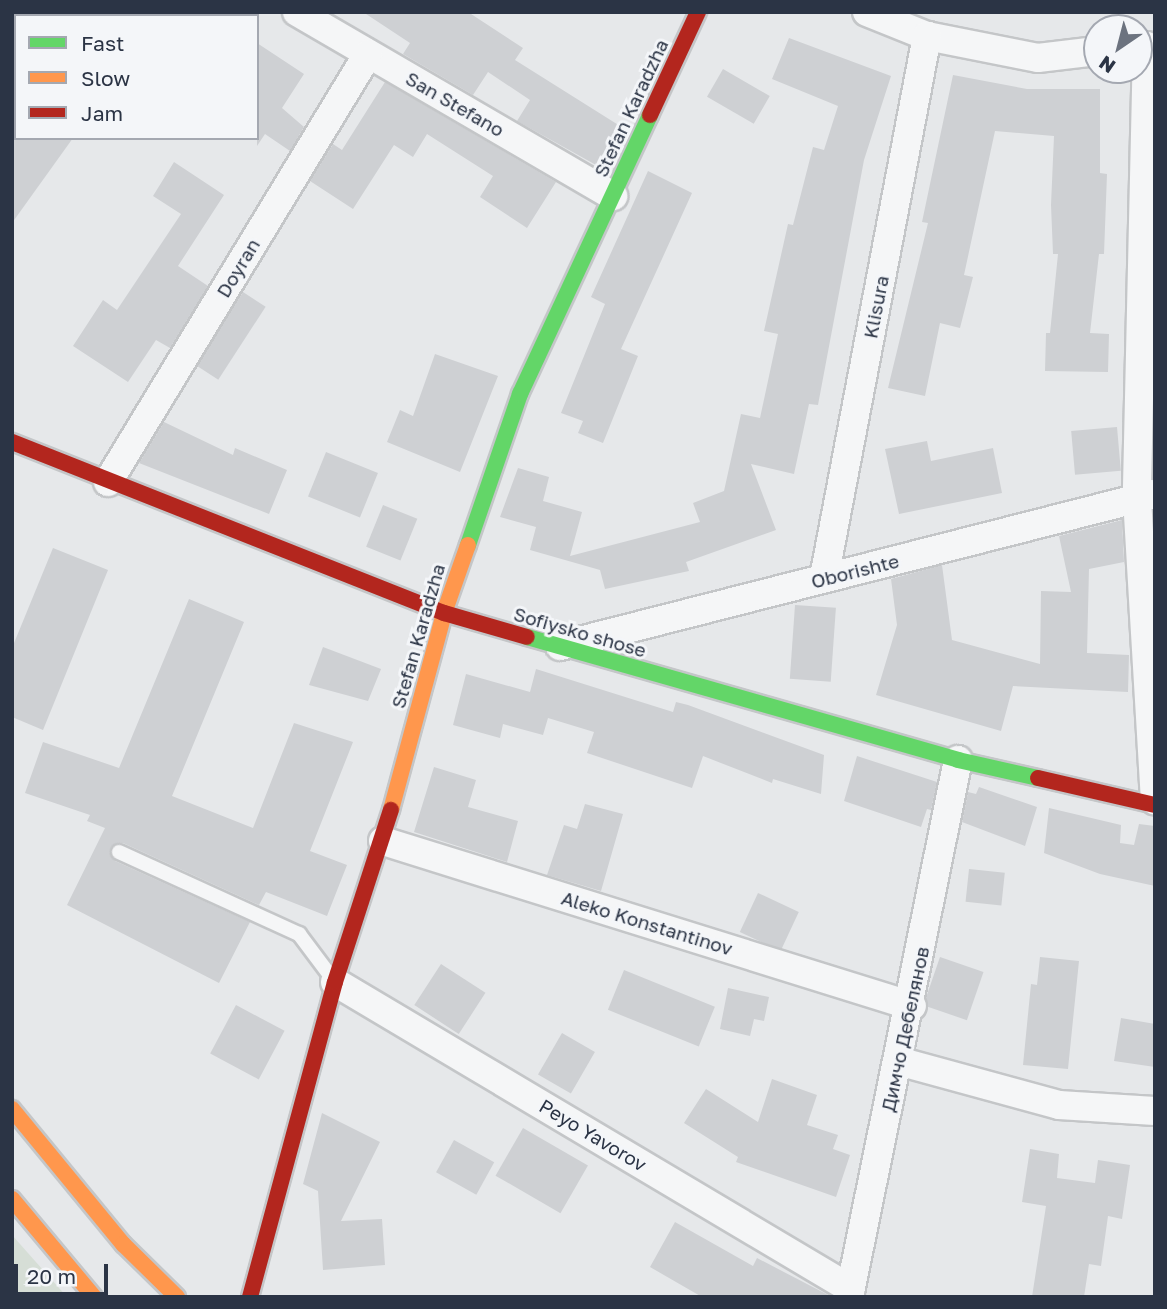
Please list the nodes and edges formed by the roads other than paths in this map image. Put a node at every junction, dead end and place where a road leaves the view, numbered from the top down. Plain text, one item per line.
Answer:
1 (297, 12) edge
2 (698, 12) edge
3 (867, 12) edge
4 (927, 36) junction
5 (1083, 53) edge
6 (368, 54) junction
7 (1147, 84) edge
8 (613, 196) junction
9 (12, 442) edge
10 (108, 482) junction
11 (1146, 496) edge
12 (824, 578) junction
13 (444, 613) junction
14 (554, 647) junction
15 (958, 760) junction
16 (1155, 800) edge
17 (1155, 805) edge
18 (383, 841) junction
19 (119, 852) dead end
20 (335, 982) junction
21 (912, 1006) junction
22 (898, 1060) junction
23 (12, 1110) edge
24 (1155, 1111) edge
25 (12, 1199) edge
26 (850, 1293) edge
27 (94, 1297) edge
28 (177, 1297) edge
29 (250, 1297) edge

1 - 6 street, San Stefano
2 - 8 main road, Stefan Karadzha
3 - 4 street
4 - 5 street
4 - 12 street, Klisura
6 - 8 street, San Stefano
6 - 10 street, Doyran
7 - 11 street
8 - 13 main road, Stefan Karadzha
9 - 10 main road, Sofiysko shose
10 - 13 main road, Sofiysko shose
11 - 12 street, Oborishte
11 - 16 street
12 - 14 street, Oborishte
13 - 14 main road, Sofiysko shose
13 - 18 main road, Stefan Karadzha
14 - 15 main road, Sofiysko shose
15 - 17 main road, Sofiysko shose
15 - 21 street, Димчо Дебелянов
18 - 20 main road, Stefan Karadzha
18 - 21 street, Aleko Konstantinov
19 - 20 lane
20 - 26 street, Peyo Yavorov
20 - 29 main road, Stefan Karadzha
21 - 22 street, Димчо Дебелянов
22 - 24 street
22 - 26 street, Димчо Дебелянов
23 - 28 main road
25 - 27 main road

